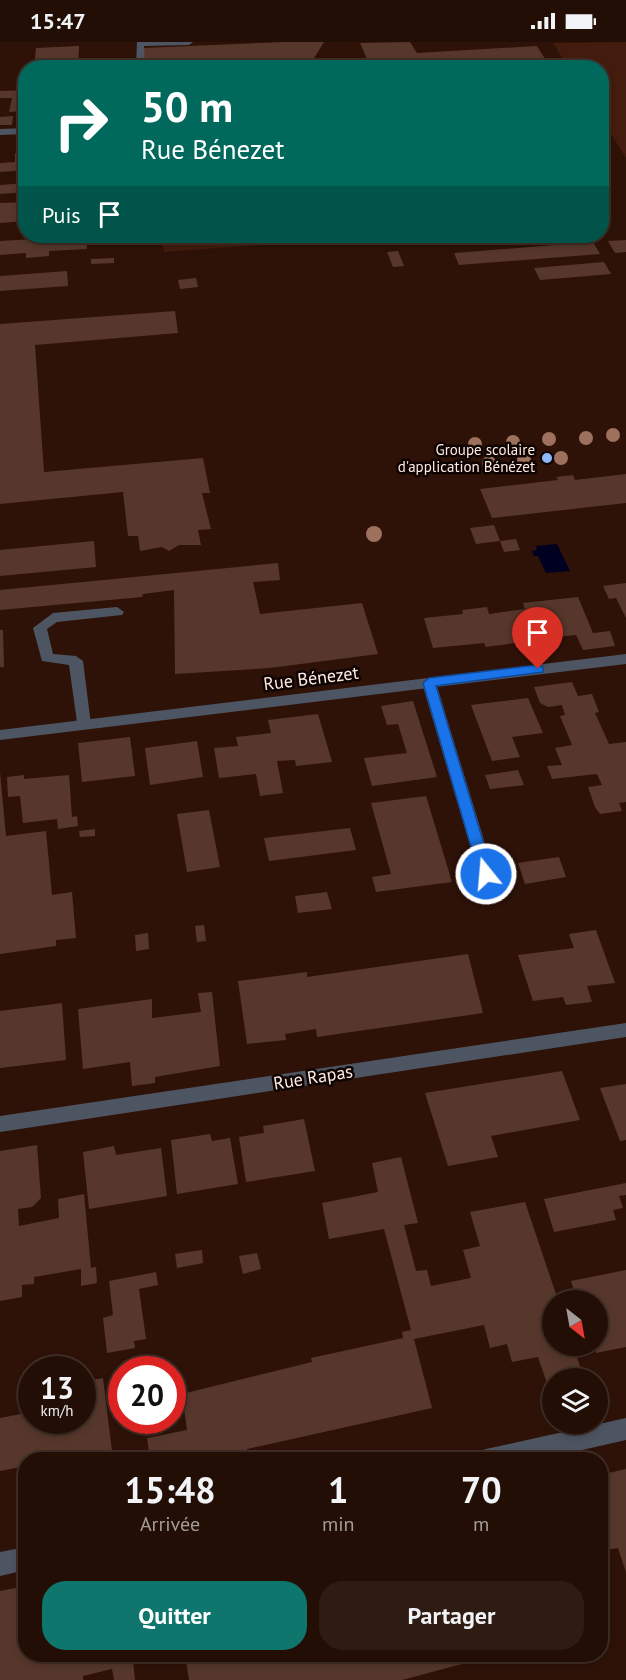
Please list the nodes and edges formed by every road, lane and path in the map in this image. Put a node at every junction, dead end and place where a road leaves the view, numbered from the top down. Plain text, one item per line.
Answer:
1 (189, 42) edge
2 (141, 60) edge
3 (18, 131) edge
4 (0, 132) edge
5 (117, 612) dead end
6 (626, 659) edge
7 (429, 683) junction
8 (83, 725) junction
9 (0, 735) edge
10 (493, 896) dead end
11 (626, 1030) edge
12 (0, 1124) edge
13 (626, 1429) edge
14 (522, 1452) edge
15 (18, 1560) edge
16 (0, 1564) edge

1 - 2 street
3 - 4 street
5 - 8 street
6 - 7 street, Rue Bénezet
7 - 8 street, Rue Bénezet
7 - 10 street
8 - 9 street, Rue Bénezet
11 - 12 street, Rue Rapas
13 - 14 street
15 - 16 street

